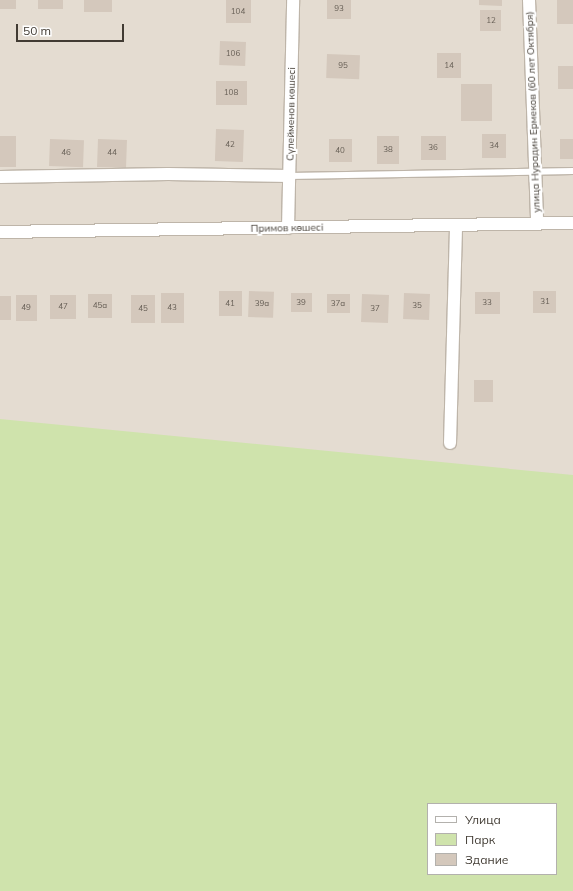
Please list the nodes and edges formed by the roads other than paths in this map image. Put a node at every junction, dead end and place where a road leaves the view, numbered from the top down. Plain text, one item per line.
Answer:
1 (293, 0) edge
2 (529, 0) edge
3 (573, 171) edge
4 (535, 172) junction
5 (289, 176) junction
6 (0, 177) edge
7 (537, 223) junction
8 (573, 223) edge
9 (456, 225) junction
10 (288, 228) junction
11 (0, 232) edge
12 (450, 444) dead end

1 - 5 street, Сүлейменов көшесі
2 - 4 street, улица Нурадин Ермеков (60 лет Октября)
3 - 4 lane
4 - 5 lane
4 - 7 street, улица Нурадин Ермеков (60 лет Октября)
5 - 6 street
5 - 10 street, Сүлейменов көшесі
7 - 8 street, Примов көшесі
7 - 9 street, Примов көшесі
9 - 10 street, Примов көшесі
9 - 12 street
10 - 11 street, Примов көшесі

